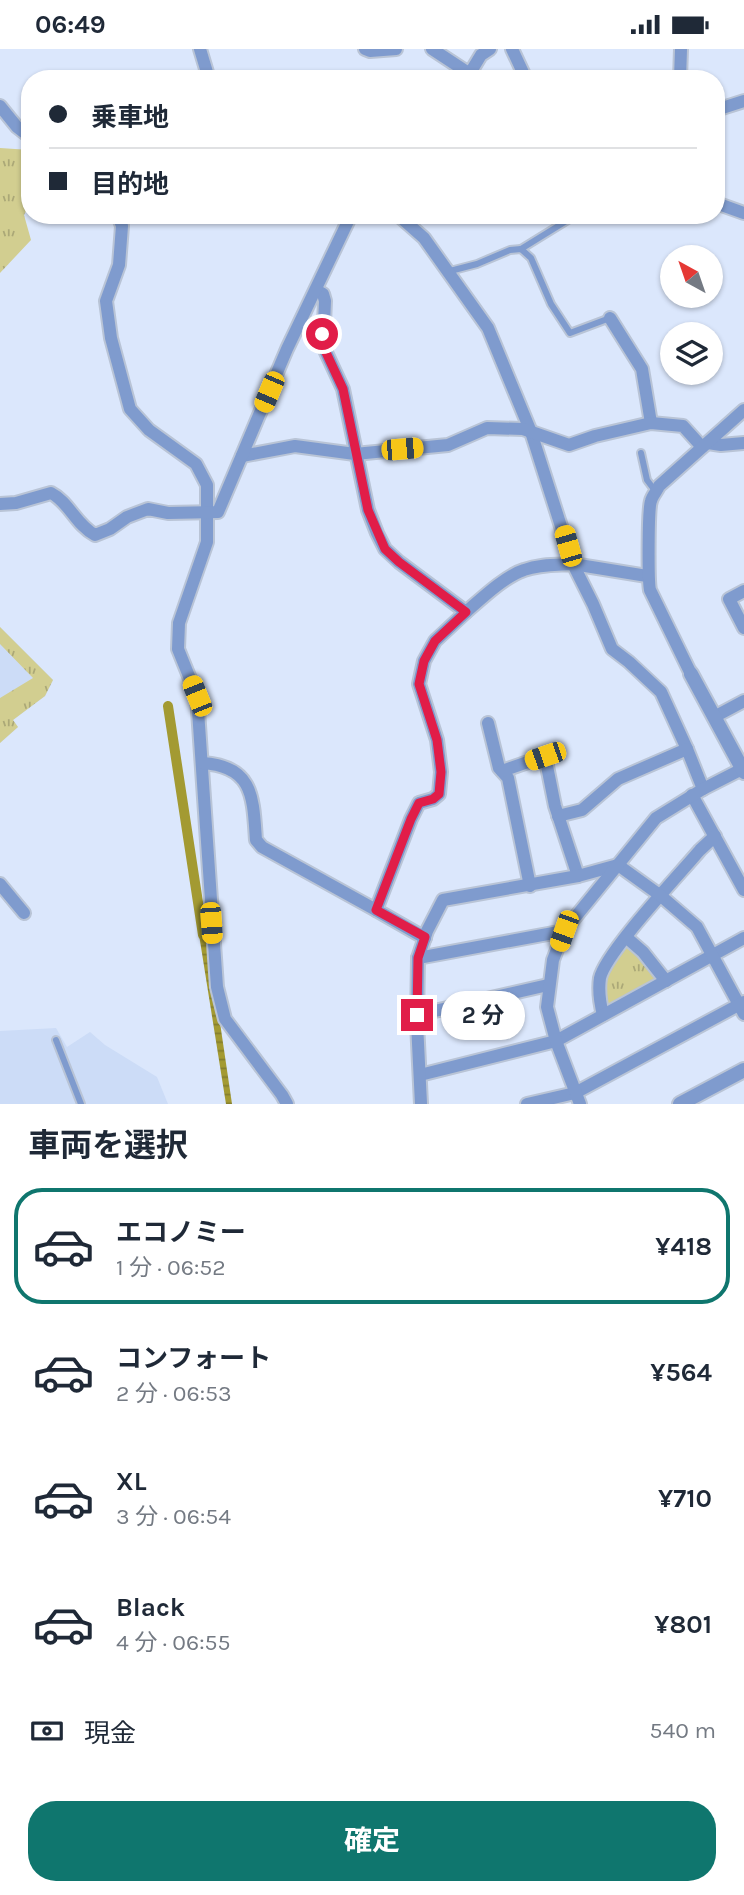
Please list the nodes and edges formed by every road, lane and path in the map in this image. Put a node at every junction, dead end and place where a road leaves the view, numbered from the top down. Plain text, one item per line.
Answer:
1 (200, 49) edge
2 (365, 49) edge
3 (396, 49) edge
4 (432, 49) edge
5 (490, 49) edge
6 (512, 49) edge
7 (681, 49) edge
8 (205, 70) edge
9 (460, 70) edge
10 (472, 70) edge
11 (522, 70) edge
12 (680, 70) edge
13 (744, 101) edge
14 (0, 106) edge
15 (725, 107) edge
16 (21, 130) edge
17 (725, 206) edge
18 (744, 213) edge
19 (120, 224) edge
20 (347, 224) edge
21 (409, 224) edge
22 (561, 224) edge
23 (521, 249) junction
24 (450, 271) junction
25 (316, 290) junction
26 (610, 318) joint
27 (744, 410) edge
28 (652, 423) junction
29 (531, 432) junction
30 (744, 443) edge
31 (705, 445) junction
32 (641, 453) dead end
33 (355, 454) junction
34 (242, 456) junction
35 (656, 492) junction
36 (0, 504) edge
37 (209, 514) junction
38 (573, 564) junction
39 (647, 576) junction
40 (744, 591) edge
41 (466, 612) junction
42 (744, 628) edge
43 (691, 674) joint
44 (744, 701) edge
45 (714, 717) junction
46 (488, 723) dead end
47 (687, 749) junction
48 (202, 763) junction
49 (743, 769) edge
50 (502, 771) junction
51 (697, 792) junction
52 (558, 816) junction
53 (715, 837) junction
54 (618, 865) junction
55 (578, 876) junction
56 (0, 884) edge
57 (530, 886) junction
58 (744, 890) edge
59 (661, 896) junction
60 (376, 910) junction
61 (24, 913) dead end
62 (564, 931) junction
63 (425, 937) junction
64 (627, 938) junction
65 (744, 938) edge
66 (713, 955) junction
67 (418, 958) junction
68 (666, 981) junction
69 (548, 985) junction
70 (742, 1007) edge
71 (417, 1015) junction
72 (603, 1016) junction
73 (56, 1040) dead end
74 (556, 1041) junction
75 (744, 1070) edge
76 (420, 1075) junction
77 (577, 1098) edge
78 (81, 1104) edge
79 (286, 1104) edge
80 (421, 1104) edge
81 (527, 1104) edge
82 (680, 1104) edge

1 - 8 street
2 - 3 street
4 - 9 street
5 - 10 street
6 - 11 street
7 - 12 street
13 - 15 street
14 - 16 street
17 - 18 street
19 - 37 street
20 - 25 street
21 - 24 street
22 - 23 lane
23 - 24 lane
23 - 26 lane
24 - 29 street
25 - 33 street
25 - 34 street
26 - 28 street
27 - 31 street
28 - 29 street
28 - 31 street
29 - 33 street
29 - 38 street
30 - 31 street
31 - 35 street
32 - 35 lane
33 - 34 street
33 - 41 street
34 - 37 street
35 - 39 street
36 - 37 street
37 - 48 street
38 - 39 street
38 - 41 street
38 - 47 street
39 - 43 street
40 - 42 street
41 - 60 street
43 - 45 street
44 - 45 street
45 - 49 street
46 - 50 street
47 - 51 street
47 - 52 street
48 - 60 street
48 - 79 street
49 - 51 street
50 - 52 street
50 - 57 street
51 - 53 street
51 - 54 street
52 - 55 street
53 - 58 street
53 - 59 street
54 - 55 street
54 - 59 street
54 - 62 street
55 - 57 street
56 - 61 street
57 - 63 street
59 - 64 street
59 - 66 street
60 - 63 street
62 - 67 street
62 - 69 street
63 - 67 street
64 - 68 street
64 - 72 street
65 - 66 street
66 - 68 street
66 - 70 street
67 - 71 street
68 - 72 street
69 - 71 street
69 - 74 street
70 - 77 street
71 - 76 street
72 - 74 street
73 - 78 lane
74 - 76 street
74 - 77 street
75 - 82 street
76 - 80 street
77 - 81 street

